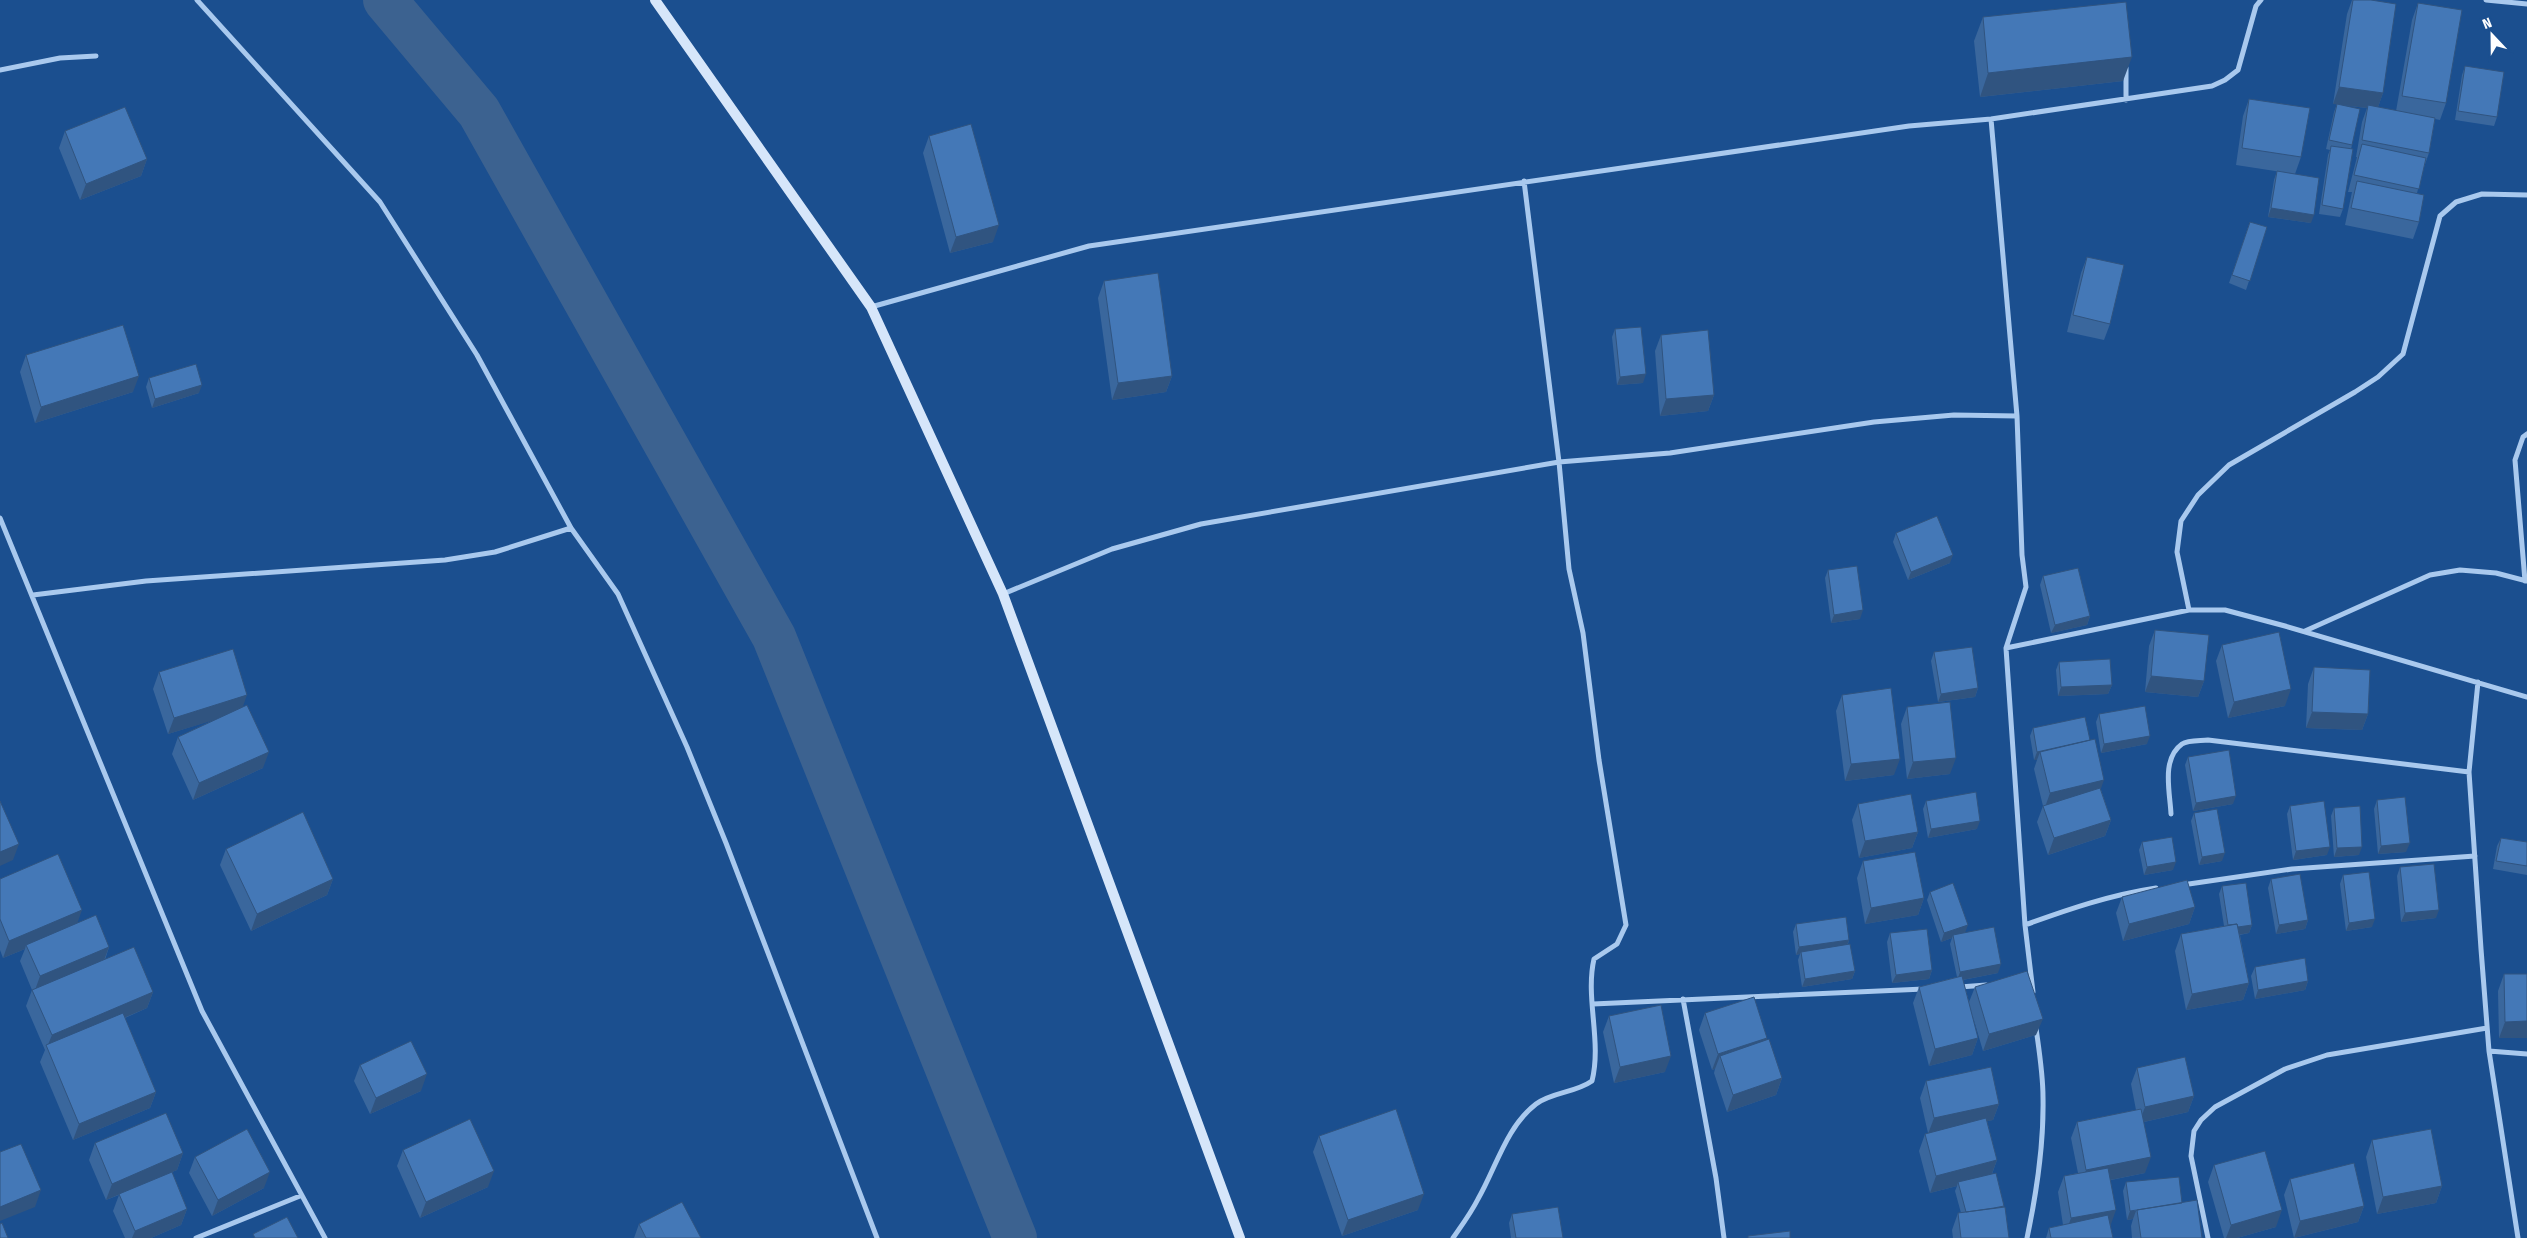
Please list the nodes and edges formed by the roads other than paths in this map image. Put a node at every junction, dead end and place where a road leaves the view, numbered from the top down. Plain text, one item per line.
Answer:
1 (197, 0) edge
2 (655, 0) edge
3 (2260, 0) edge
4 (2486, 0) edge
5 (2527, 4) edge
6 (96, 56) dead end
7 (2126, 64) edge
8 (0, 70) edge
9 (2126, 100) junction
10 (1991, 119) junction
11 (1524, 181) junction
12 (2527, 195) edge
13 (870, 308) junction
14 (2017, 416) junction
15 (2527, 434) edge
16 (1559, 462) junction
17 (0, 518) edge
18 (571, 528) junction
19 (2526, 581) edge
20 (1004, 594) junction
21 (33, 595) junction
22 (2189, 610) junction
23 (2305, 631) junction
24 (2006, 648) junction
25 (2478, 682) junction
26 (2527, 697) edge
27 (2469, 772) junction
28 (2171, 814) dead end
29 (2475, 856) junction
30 (2178, 885) edge
31 (2158, 888) edge
32 (2025, 925) junction
33 (2022, 982) edge
34 (2032, 982) junction
35 (1992, 984) edge
36 (1952, 987) edge
37 (1933, 989) edge
38 (1683, 999) junction
39 (2034, 1001) edge
40 (1593, 1004) junction
41 (2036, 1020) edge
42 (2487, 1028) junction
43 (2489, 1051) junction
44 (2527, 1054) edge
45 (300, 1196) junction
46 (196, 1238) edge
47 (324, 1238) edge
48 (877, 1238) edge
49 (1240, 1238) edge
50 (1453, 1238) edge
51 (1724, 1238) edge
52 (2027, 1238) edge
53 (2208, 1238) edge
54 (2518, 1238) edge

1 - 18 street
2 - 13 street
3 - 9 street
4 - 5 street
6 - 8 street
7 - 9 street
9 - 10 street
10 - 11 street
10 - 14 street
11 - 13 street
11 - 16 street
12 - 22 street
13 - 20 street
14 - 16 street
14 - 24 street
15 - 19 street
16 - 20 street
16 - 40 street
17 - 21 street
18 - 21 street
18 - 48 street
19 - 23 street
20 - 49 street
21 - 45 street
22 - 23 street
22 - 24 street
23 - 25 street
24 - 32 street
25 - 26 street
25 - 27 street
27 - 28 street
27 - 29 street
29 - 30 street
29 - 42 street
31 - 32 street
32 - 34 street
33 - 34 street
34 - 39 street
35 - 36 street
37 - 38 street
38 - 40 street
38 - 51 street
40 - 50 street
41 - 52 street
42 - 43 street
42 - 53 street
43 - 44 street
43 - 54 street
45 - 46 street
45 - 47 street

